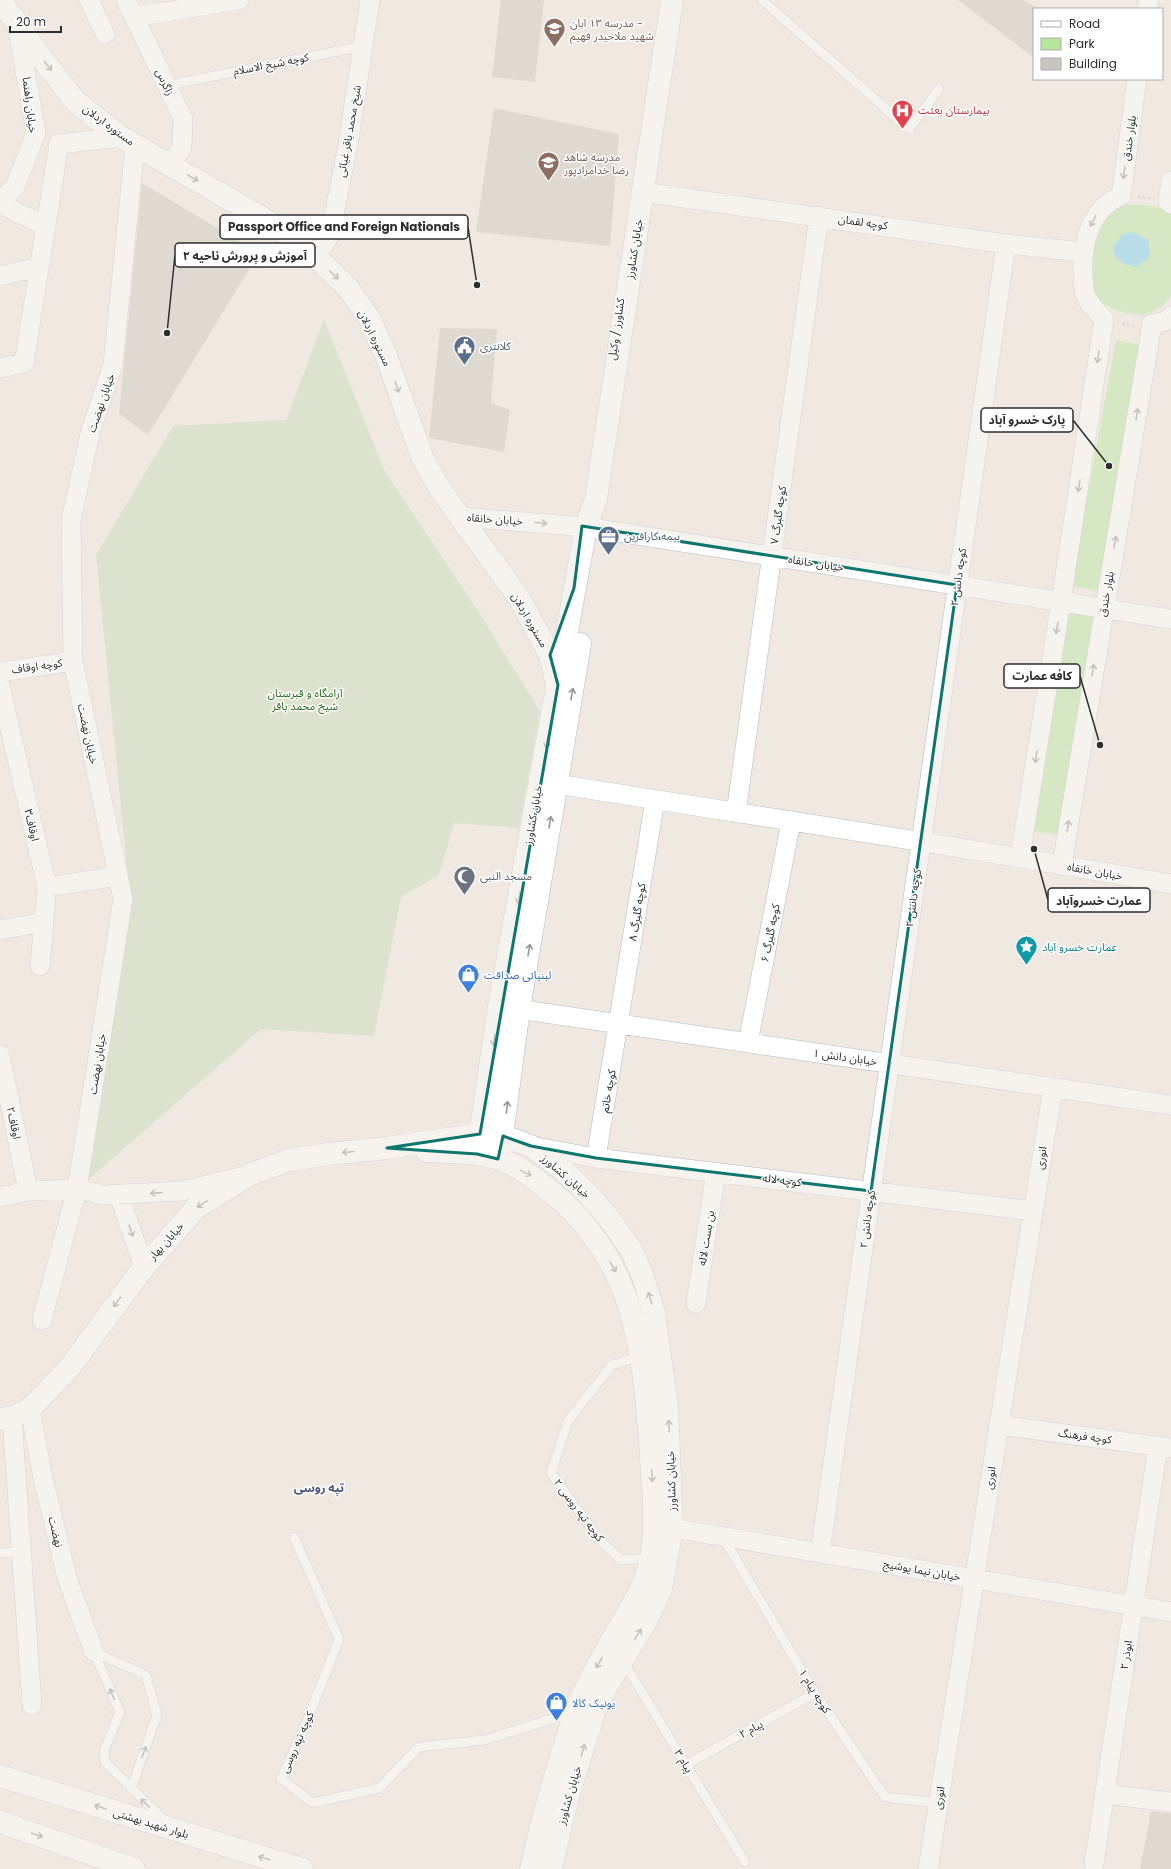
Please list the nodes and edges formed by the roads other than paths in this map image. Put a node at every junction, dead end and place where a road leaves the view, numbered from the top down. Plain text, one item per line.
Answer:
1 (0, 0) edge
2 (89, 0) edge
3 (239, 0) edge
4 (370, 0) edge
5 (665, 0) edge
6 (672, 0) edge
7 (762, 0) edge
8 (130, 8) edge
9 (17, 24) junction
10 (105, 34) dead end
11 (363, 46) junction
12 (1137, 80) edge
13 (179, 83) dead end
14 (939, 89) dead end
15 (128, 141) junction
16 (171, 165) junction
17 (1171, 181) edge
18 (643, 192) junction
19 (0, 201) edge
20 (1169, 202) edge
21 (0, 204) edge
22 (819, 216) junction
23 (46, 226) junction
24 (1006, 244) junction
25 (1083, 252) junction
26 (315, 256) junction
27 (39, 267) junction
28 (0, 276) edge
29 (1171, 316) edge
30 (0, 368) edge
31 (460, 517) junction
32 (589, 527) junction
33 (772, 556) junction
34 (957, 585) junction
35 (1061, 602) junction
36 (1104, 608) junction
37 (1171, 619) edge
38 (550, 654) junction
39 (73, 661) junction
40 (0, 672) edge
41 (558, 685) junction
42 (0, 686) edge
43 (557, 784) junction
44 (655, 800) junction
45 (736, 814) junction
46 (791, 822) junction
47 (921, 843) junction
48 (1020, 857) junction
49 (1062, 864) junction
50 (118, 876) junction
51 (1171, 884) edge
52 (47, 887) junction
53 (44, 922) junction
54 (0, 930) edge
55 (40, 966) dead end
56 (509, 1008) junction
57 (619, 1024) junction
58 (748, 1043) junction
59 (0, 1055) edge
60 (889, 1064) junction
61 (1053, 1088) junction
62 (1171, 1105) edge
63 (503, 1136) junction
64 (478, 1144) junction
65 (531, 1146) junction
66 (596, 1158) junction
67 (498, 1159) junction
68 (716, 1172) junction
69 (249, 1175) junction
70 (77, 1189) junction
71 (28, 1190) junction
72 (871, 1191) junction
73 (119, 1195) junction
74 (0, 1197) edge
75 (1033, 1210) junction
76 (144, 1267) junction
77 (696, 1303) dead end
78 (42, 1320) dead end
79 (641, 1356) junction
80 (14, 1415) edge
81 (999, 1424) junction
82 (1164, 1447) edge
83 (663, 1528) junction
84 (722, 1536) junction
85 (294, 1537) dead end
86 (21, 1552) junction
87 (0, 1553) edge
88 (820, 1553) junction
89 (650, 1558) junction
90 (974, 1579) junction
91 (1133, 1606) junction
92 (1171, 1612) edge
93 (94, 1652) junction
94 (622, 1660) junction
95 (815, 1693) junction
96 (32, 1705) dead end
97 (576, 1711) junction
98 (0, 1762) edge
99 (686, 1765) junction
100 (0, 1776) edge
101 (44, 1789) junction
102 (131, 1789) junction
103 (1104, 1794) junction
104 (1171, 1802) edge
105 (938, 1803) junction
106 (0, 1822) edge
107 (173, 1830) junction
108 (744, 1862) dead end
109 (1094, 1864) dead end
110 (134, 1869) edge
111 (302, 1869) edge
112 (531, 1869) edge
113 (551, 1869) edge
114 (928, 1869) edge

1 - 9 street, مستوره اردلان
2 - 10 street
3 - 8 street
4 - 11 street, شیخ محمد باقر غیاثی
5 - 32 street, کشاورز / وکیل
6 - 18 street, خیابان کشاورز
7 - 14 lane
8 - 16 street, زاگرس
9 -> 15 street, مستوره اردلان
9 - 19 street, خیابان راهنما
11 - 13 lane, کوچه شیخ الاسلام
11 - 26 street, شیخ محمد باقر غیاثی
12 -> 25 street, بلوار خندق
15 - 16 street, مستوره اردلان
15 - 23 street
15 - 39 street, خیابان نهضت
16 -> 26 street, مستوره اردلان
17 - 20 street
18 - 22 street, کوچه لقمان
18 - 32 street, خیابان کشاورز
21 - 23 street
22 - 24 street, کوچه لقمان
22 - 33 street, کوچه گلبرگ ۷
23 - 27 street
24 - 25 street, کوچه لقمان
24 - 34 street, کوچه دانش ۲
25 -> 35 street
26 -> 31 street, مستوره اردلان
27 - 28 street
27 - 30 street
36 -> 29 street, بلوار خندق
31 -> 32 street, خیابان خانقاه
31 - 38 street, مستوره اردلان
32 - 33 street, خیابان خانقاه
32 - 38 street, کشاورز / وکیل
32 - 41 street, خیابان کشاورز
43 -> 32 street, خیابان کشاورز
33 - 34 street, خیابان خانقاه
33 - 45 street, کوچه گلبرگ ۷
34 - 35 street, خیابان خانقاه
34 - 47 street, کوچه دانش ۲
35 - 36 street, خیابان خانقاه
35 -> 48 street
36 - 37 street, خیابان خانقاه
49 -> 36 street, بلوار خندق
38 - 41 street, مستوره اردلان
39 - 40 street, کوچه اوقاف
39 - 50 street, خیابان نهضت
41 -> 56 street, خیابان کشاورز
42 - 52 street, اوقاف۳
43 - 44 street, خیابان خانقاه
56 -> 43 street, خیابان کشاورز
44 - 45 street, خیابان خانقاه
44 - 57 street, کوچه گلبرگ ۸
45 - 46 street, خیابان خانقاه
46 - 47 street, خیابان خانقاه
46 - 58 street, کوچه گلبرگ ۶
47 - 48 street, خیابان خانقاه
47 - 60 street, کوچه دانش ۲
48 - 49 street, خیابان خانقاه
49 - 51 street, خیابان خانقاه
50 - 52 street
50 - 70 street, خیابان نهضت
52 - 53 street, اوقاف۳
53 - 54 street
53 - 55 street, اوقاف۳
56 - 57 street, خیابان دانش ۱
63 -> 56 street, خیابان کشاورز
56 -> 64 street, خیابان کشاورز
57 - 58 street, خیابان دانش ۱
57 - 66 street, کوچه خاتم
58 - 60 street, خیابان دانش ۱
59 - 71 street, اوقاف۲
60 - 61 street, خیابان دانش ۱
60 - 72 street, کوچه دانش ۲
61 - 62 street, خیابان دانش ۱
61 - 75 street, انوری
63 - 64 street, خیابان کشاورز
63 - 65 street, خیابان کشاورز
63 - 67 street, خیابان کشاورز
64 - 67 street, خیابان کشاورز
64 -> 69 street, خیابان بهار
65 - 66 street, کوچه لاله
83 -> 65 street, خیابان کشاورز
66 - 68 street, کوچه لاله
67 -> 79 street, خیابان کشاورز
68 - 72 street, کوچه لاله
68 - 77 street, بن بست لاله
69 -> 73 street
69 -> 76 street, خیابان بهار
70 - 71 street
70 - 73 street
70 - 78 street, خیابان نهضت
71 - 74 street
72 - 75 street, کوچه لاله
72 - 88 street, کوچه دانش ۲
73 -> 76 street
75 - 81 street, انوری
76 -> 80 street, خیابان بهار
79 -> 83 street, خیابان کشاورز
79 - 89 lane, کوچه تپه روسی ۲
80 - 86 street
80 - 93 street, نهضت
81 - 82 street, کوچه فرهنگ
81 - 90 street, انوری
82 - 91 street, ابوذر ۲
83 - 84 street, خیابان نیما یوشیج
83 - 89 street, خیابان کشاورز
94 -> 83 street, خیابان کشاورز
84 - 88 street, خیابان نیما یوشیج
84 - 95 lane, کوچه پیام ۱
85 - 97 lane, کوچه تپه روسی
86 - 87 lane
86 - 96 street
88 - 90 street, خیابان نیما یوشیج
89 -> 97 street, خیابان کشاورز
90 - 91 street, خیابان نیما یوشیج
90 - 105 street, انوری
91 - 92 street, خیابان نیما یوشیج
91 - 103 street, ابوذر ۲
102 -> 93 lane
102 -> 93 lane
94 - 99 lane, پیام ۳
113 -> 94 street, خیابان کشاورز
95 - 99 lane, پیام ۲
95 - 105 lane, کوچه پیام ۱
97 - 112 street, خیابان کشاورز
98 - 101 street
99 - 108 lane, پیام ۳
100 - 101 street, بلوار شهید بهشتی
107 -> 101 street, بلوار شهید بهشتی
107 -> 102 lane
103 - 104 street
103 - 109 street, ابوذر ۲
105 - 114 street, انوری
106 -> 110 street
111 -> 107 street, بلوار شهید بهشتی

